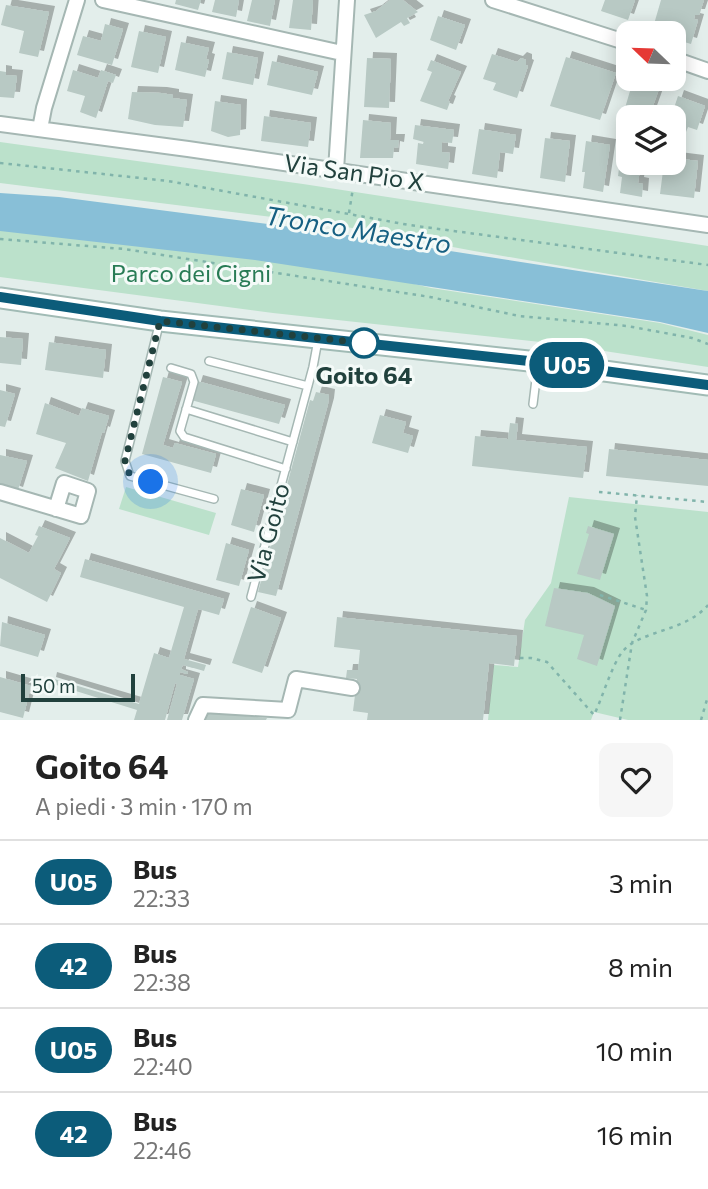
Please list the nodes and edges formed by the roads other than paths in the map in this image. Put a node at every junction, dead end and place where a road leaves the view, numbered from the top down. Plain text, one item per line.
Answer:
1 (76, 0) edge
2 (103, 0) edge
3 (347, 0) edge
4 (493, 0) edge
5 (616, 39) edge
6 (342, 53) junction
7 (686, 63) edge
8 (708, 71) edge
9 (0, 124) edge
10 (40, 129) junction
11 (336, 170) junction
12 (708, 225) edge
13 (0, 298) edge
14 (160, 321) junction
15 (318, 337) junction
16 (209, 361) dead end
17 (538, 362) junction
18 (170, 368) dead end
19 (708, 385) edge
20 (308, 386) junction
21 (533, 404) dead end
22 (186, 409) junction
23 (293, 442) junction
24 (286, 469) junction
25 (0, 492) edge
26 (214, 499) dead end
27 (56, 509) dead end
28 (251, 597) dead end
29 (352, 688) dead end
30 (197, 720) edge

1 - 10 street
2 - 6 street
3 - 6 street
4 - 5 street
6 - 11 street
7 - 8 street
9 - 10 street, Via San Pio X
10 - 11 street, Via San Pio X
11 - 12 street, Via San Pio X
13 - 14 main road
14 - 15 main road
14 - 26 lane
15 - 17 main road
15 - 20 lane, Via Goito
16 - 20 lane
17 - 19 main road
17 - 21 lane
18 - 22 lane, Via Goito
20 - 23 lane, Via Goito
22 - 23 lane
22 - 24 lane, Via Goito
23 - 24 lane, Via Goito
24 - 28 lane, Via Goito
25 - 27 street
29 - 30 street

